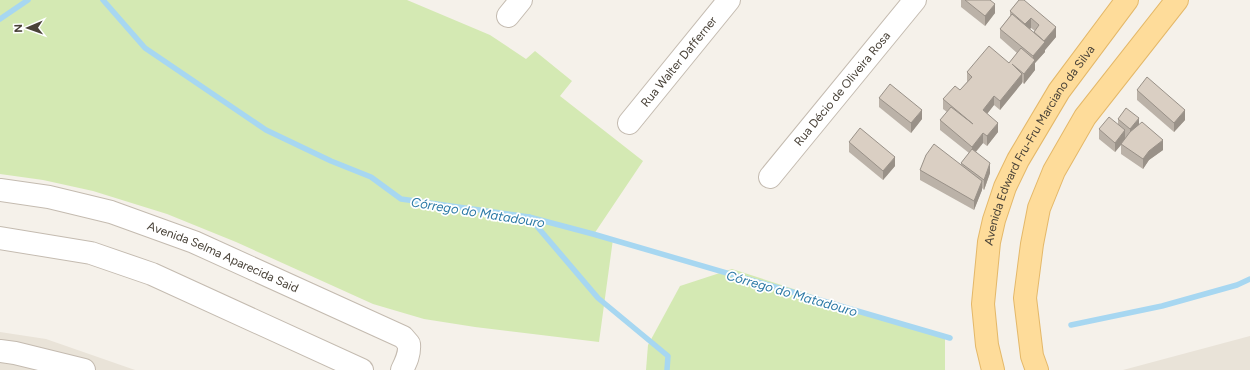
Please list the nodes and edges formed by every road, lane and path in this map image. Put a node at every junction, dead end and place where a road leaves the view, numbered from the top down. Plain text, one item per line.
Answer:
1 (729, 0) edge
2 (915, 0) edge
3 (1127, 0) edge
4 (1177, 0) edge
5 (629, 123) dead end
6 (770, 177) dead end
7 (0, 190) edge
8 (0, 238) edge
9 (12, 358) edge
10 (58, 367) edge
11 (84, 370) edge
12 (362, 370) edge
13 (402, 370) edge
14 (993, 370) edge
15 (1036, 370) edge

1 - 5 street, Rua Walter Dafferner
2 - 6 street, Rua Décio de Oliveira Rosa
3 - 14 main road, Avenida Edward Fru-Fru Marciano da Silva
4 - 15 main road, Avenida Edward Fru-Fru Marciano da Silva
7 - 13 street, Avenida Selma Aparecida Said
8 - 12 street
9 - 10 street
10 - 11 street

